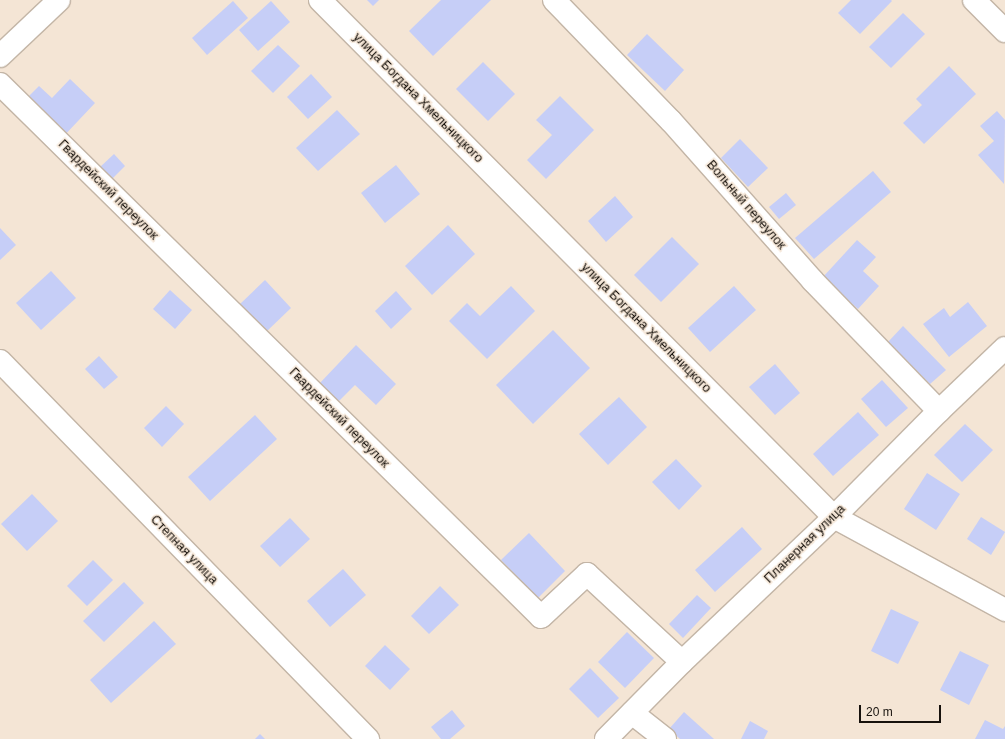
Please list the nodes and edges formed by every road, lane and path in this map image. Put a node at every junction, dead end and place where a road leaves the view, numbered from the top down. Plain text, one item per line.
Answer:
1 (59, 0) edge
2 (320, 0) edge
3 (554, 0) edge
4 (974, 0) edge
5 (1005, 31) edge
6 (0, 56) edge
7 (0, 84) edge
8 (1005, 348) edge
9 (0, 362) edge
10 (939, 411) junction
11 (834, 517) junction
12 (1005, 610) edge
13 (682, 662) junction
14 (632, 712) junction
15 (368, 739) edge
16 (606, 739) edge
17 (665, 739) edge

1 - 6 street
2 - 11 street, улица Богдана Хмельницкого
3 - 10 street, Вольный переулок
4 - 5 street
7 - 13 street, Гвардейский переулок
8 - 10 street, Планерная улица
9 - 15 street, Степная улица
10 - 11 street, Планерная улица
11 - 12 street, улица Богдана Хмельницкого
11 - 13 street, Планерная улица
13 - 14 street, Планерная улица
14 - 16 street, Планерная улица
14 - 17 street

